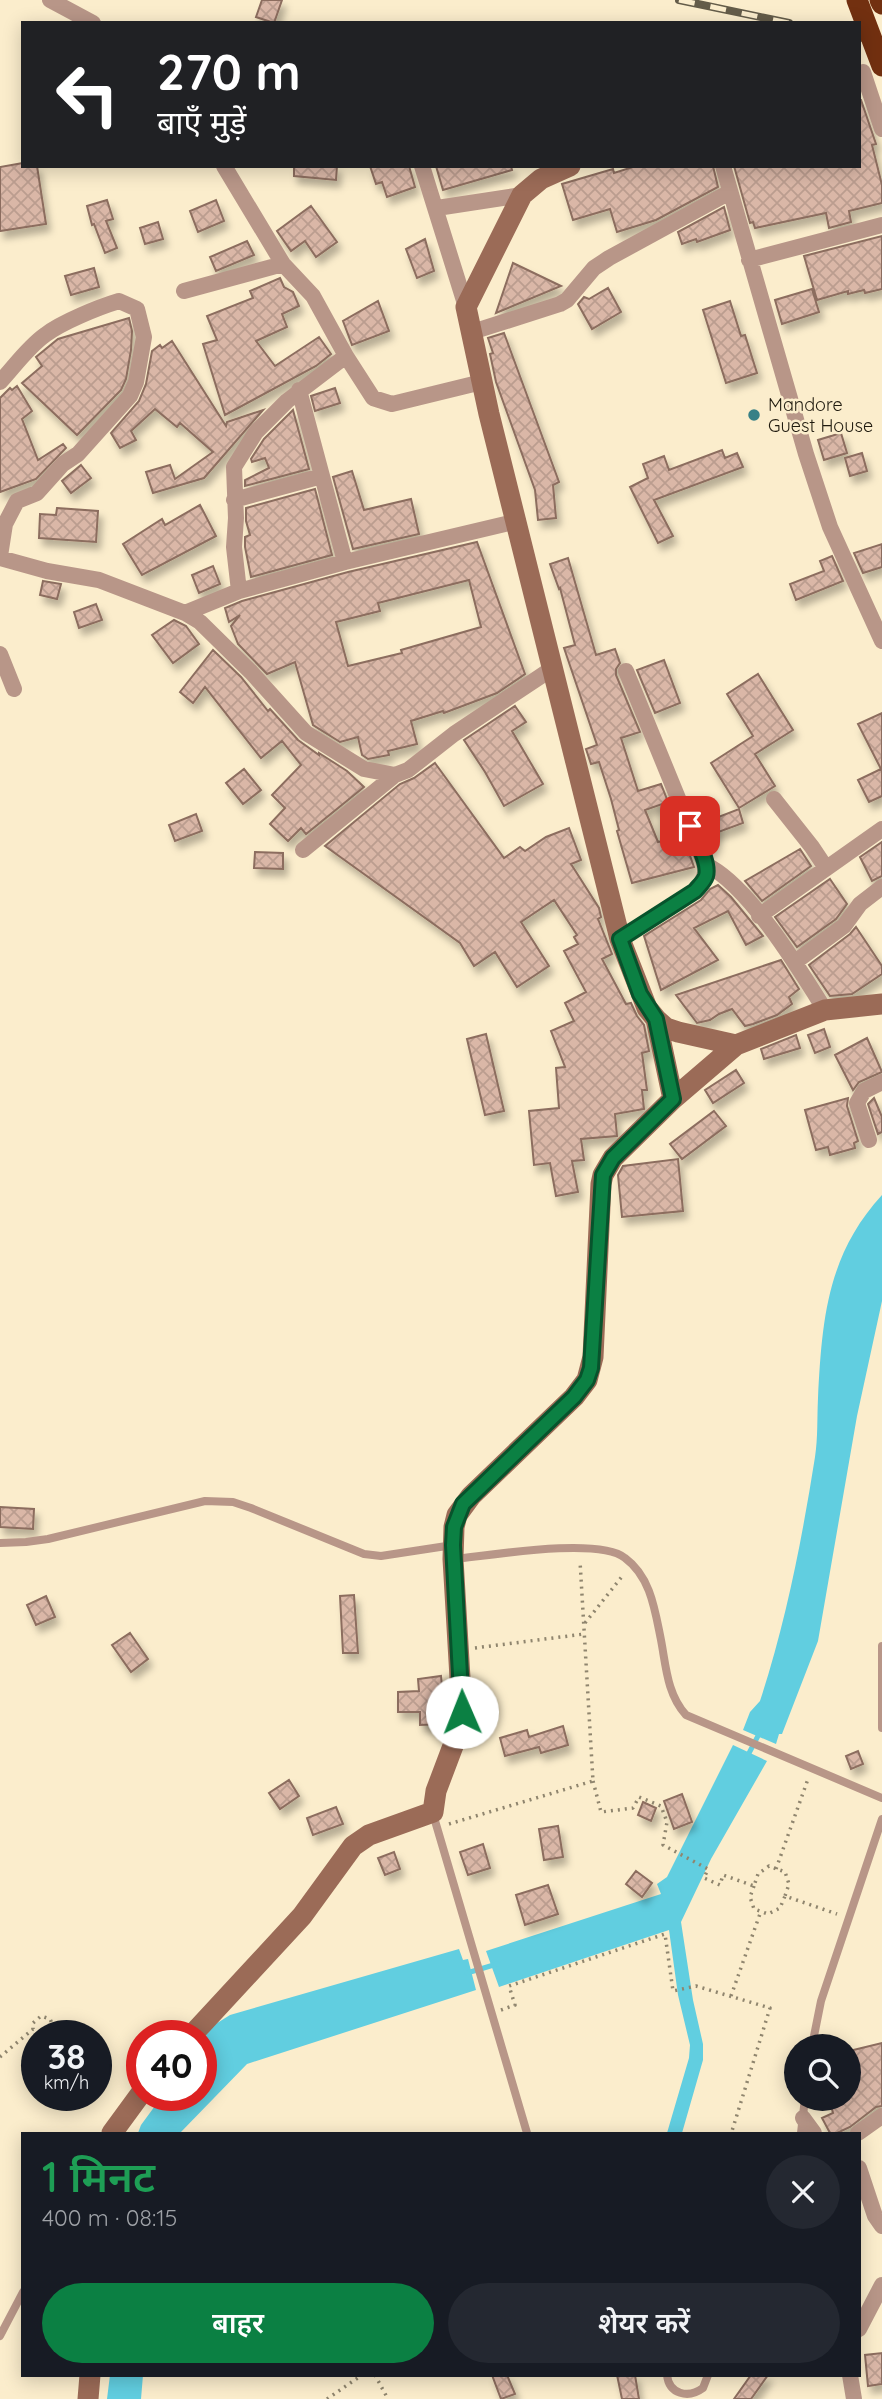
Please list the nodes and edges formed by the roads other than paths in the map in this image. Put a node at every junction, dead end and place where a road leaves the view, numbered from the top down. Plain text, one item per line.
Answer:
1 (50, 0) edge
2 (856, 0) edge
3 (89, 21) edge
4 (860, 21) edge
5 (861, 30) edge
6 (882, 45) edge
7 (868, 71) edge
8 (877, 97) edge
9 (882, 128) edge
10 (225, 168) edge
11 (423, 168) edge
12 (566, 168) edge
13 (724, 168) edge
14 (730, 191) junction
15 (522, 195) junction
16 (437, 208) junction
17 (882, 225) edge
18 (749, 260) junction
19 (283, 264) junction
20 (184, 291) dead end
21 (466, 307) junction
22 (472, 332) junction
23 (346, 356) junction
24 (482, 382) junction
25 (0, 383) edge
26 (299, 390) junction
27 (322, 476) junction
28 (234, 500) junction
29 (517, 522) junction
30 (0, 557) edge
31 (345, 562) junction
32 (239, 591) junction
33 (185, 613) junction
34 (882, 641) edge
35 (0, 654) edge
36 (553, 668) junction
37 (626, 671) dead end
38 (14, 689) dead end
39 (395, 775) junction
40 (774, 799) dead end
41 (882, 829) edge
42 (303, 850) dead end
43 (706, 865) junction
44 (826, 868) junction
45 (882, 887) edge
46 (759, 916) junction
47 (620, 939) junction
48 (795, 962) junction
49 (882, 1004) edge
50 (825, 1010) junction
51 (656, 1019) junction
52 (736, 1045) junction
53 (882, 1082) edge
54 (673, 1099) junction
55 (869, 1140) dead end
56 (0, 1543) edge
57 (453, 1552) junction
58 (882, 1646) edge
59 (882, 1728) edge
60 (882, 1798) edge
61 (882, 1819) edge
62 (435, 1820) junction
63 (206, 2020) edge
64 (814, 2034) edge
65 (128, 2111) edge
66 (882, 2116) edge
67 (113, 2132) edge
68 (527, 2132) edge
69 (859, 2132) edge
70 (861, 2174) edge
71 (882, 2226) edge
72 (882, 2285) edge
73 (21, 2296) edge
74 (861, 2325) edge
75 (0, 2336) edge
76 (90, 2377) edge
77 (667, 2377) edge
78 (707, 2377) edge
79 (850, 2377) edge
80 (88, 2399) edge
81 (854, 2399) edge

1 - 3 street
2 - 4 highway, bridge
5 - 7 highway, bridge
6 - 7 street
7 - 8 street
8 - 9 street
10 - 19 street
11 - 16 street
12 - 15 street
13 - 14 street
14 - 18 street
14 - 22 street
15 - 16 street
15 - 21 street
16 - 21 street
17 - 18 street
18 - 34 street
19 - 20 street
19 - 23 street
21 - 22 street
22 - 24 street
23 - 24 street
23 - 26 street
24 - 29 street
25 - 30 street
26 - 27 street
26 - 28 street
27 - 28 street
27 - 31 street
28 - 32 street
29 - 31 street
29 - 36 street
30 - 33 street
31 - 32 street
32 - 33 street
33 - 39 street
35 - 38 street
36 - 39 street
36 - 47 street
37 - 43 street
39 - 42 street
40 - 44 street
41 - 44 street
43 - 46 street
43 - 47 street
44 - 46 street
45 - 48 street
46 - 48 street
47 - 51 street
48 - 50 street
49 - 50 street
50 - 52 street
51 - 52 street
51 - 54 street
52 - 54 street
53 - 55 street
54 - 57 street
56 - 57 lane
57 - 60 lane
57 - 62 street
58 - 59 lane
61 - 64 lane
62 - 63 street
62 - 68 lane
65 - 67 street
66 - 69 street
70 - 71 street
72 - 74 street
73 - 75 lane
76 - 80 street
77 - 78 lane
79 - 81 street

